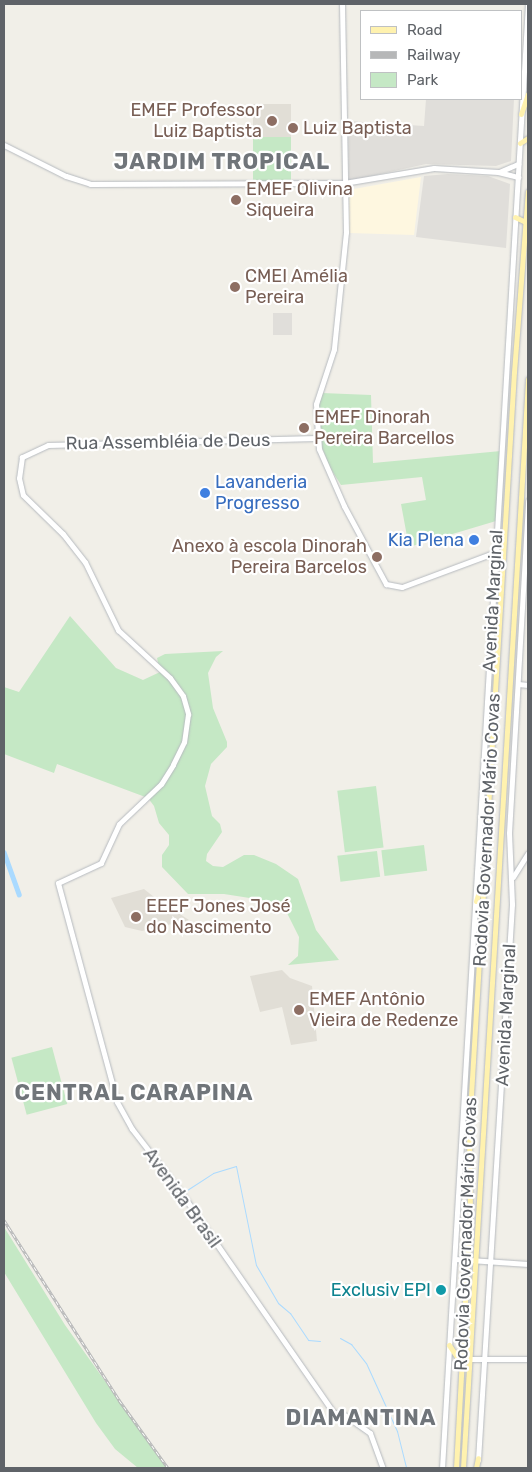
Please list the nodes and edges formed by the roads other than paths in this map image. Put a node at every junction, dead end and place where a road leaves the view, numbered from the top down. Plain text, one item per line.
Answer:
1 (342, 4) edge
2 (528, 4) edge
3 (528, 94) edge
4 (522, 98) edge
5 (522, 100) edge
6 (521, 114) junction
7 (528, 138) edge
8 (520, 142) junction
9 (4, 145) edge
10 (518, 164) junction
11 (498, 172) junction
12 (518, 177) junction
13 (344, 183) junction
14 (528, 192) edge
15 (515, 217) junction
16 (527, 223) edge
17 (528, 379) edge
18 (316, 438) junction
19 (528, 501) edge
20 (496, 552) junction
21 (518, 684) junction
22 (528, 685) edge
23 (528, 853) edge
24 (485, 872) junction
25 (512, 880) junction
26 (58, 883) joint
27 (476, 901) junction
28 (455, 1259) junction
29 (468, 1259) junction
30 (475, 1260) junction
31 (491, 1261) junction
32 (528, 1264) edge
33 (449, 1345) junction
34 (462, 1359) junction
35 (468, 1359) junction
36 (485, 1359) junction
37 (528, 1359) edge
38 (478, 1458) joint
39 (383, 1468) edge
40 (442, 1468) edge
41 (456, 1468) edge
42 (463, 1468) edge
43 (477, 1468) edge

1 - 13 street
2 - 4 street, Avenida Marginal
3 - 6 main road
5 - 6 street, Avenida Marginal
6 - 8 street, Avenida Marginal
7 - 8 main road
8 - 10 street, Avenida Marginal
9 - 13 street
10 - 11 street
10 - 12 street, Avenida Marginal
11 - 12 street
11 - 13 street
12 - 15 street, Avenida Marginal
13 - 18 street
14 - 16 main road, Rodovia Governador Mário Covas
15 - 16 main road
15 - 20 street, Avenida Marginal
16 - 24 main road, Rodovia Governador Mário Covas
17 - 30 main road, Rodovia Governador Mário Covas
18 - 20 street
18 - 26 street, Rua Assembléia de Deus
19 - 21 street, Avenida Marginal
20 - 27 street, Avenida Marginal
21 - 22 street
21 - 25 street, Avenida Marginal
23 - 25 street
24 - 27 main road
24 - 29 main road, Rodovia Governador Mário Covas
25 - 31 street, Avenida Marginal
26 - 39 street, Avenida Brasil
27 - 28 street, Avenida Marginal
28 - 29 street
28 - 33 street, Avenida Marginal
29 - 30 street
29 - 34 main road, Rodovia Governador Mário Covas
30 - 31 street
30 - 35 main road, Rodovia Governador Mário Covas
31 - 32 street
31 - 36 street, Avenida Marginal
33 - 34 main road
33 - 40 street, Avenida Marginal
34 - 35 main road
34 - 41 main road, Rodovia Governador Mário Covas
35 - 36 street
35 - 42 main road, Rodovia Governador Mário Covas
36 - 37 street
36 - 38 street, Avenida Marginal
38 - 43 main road

